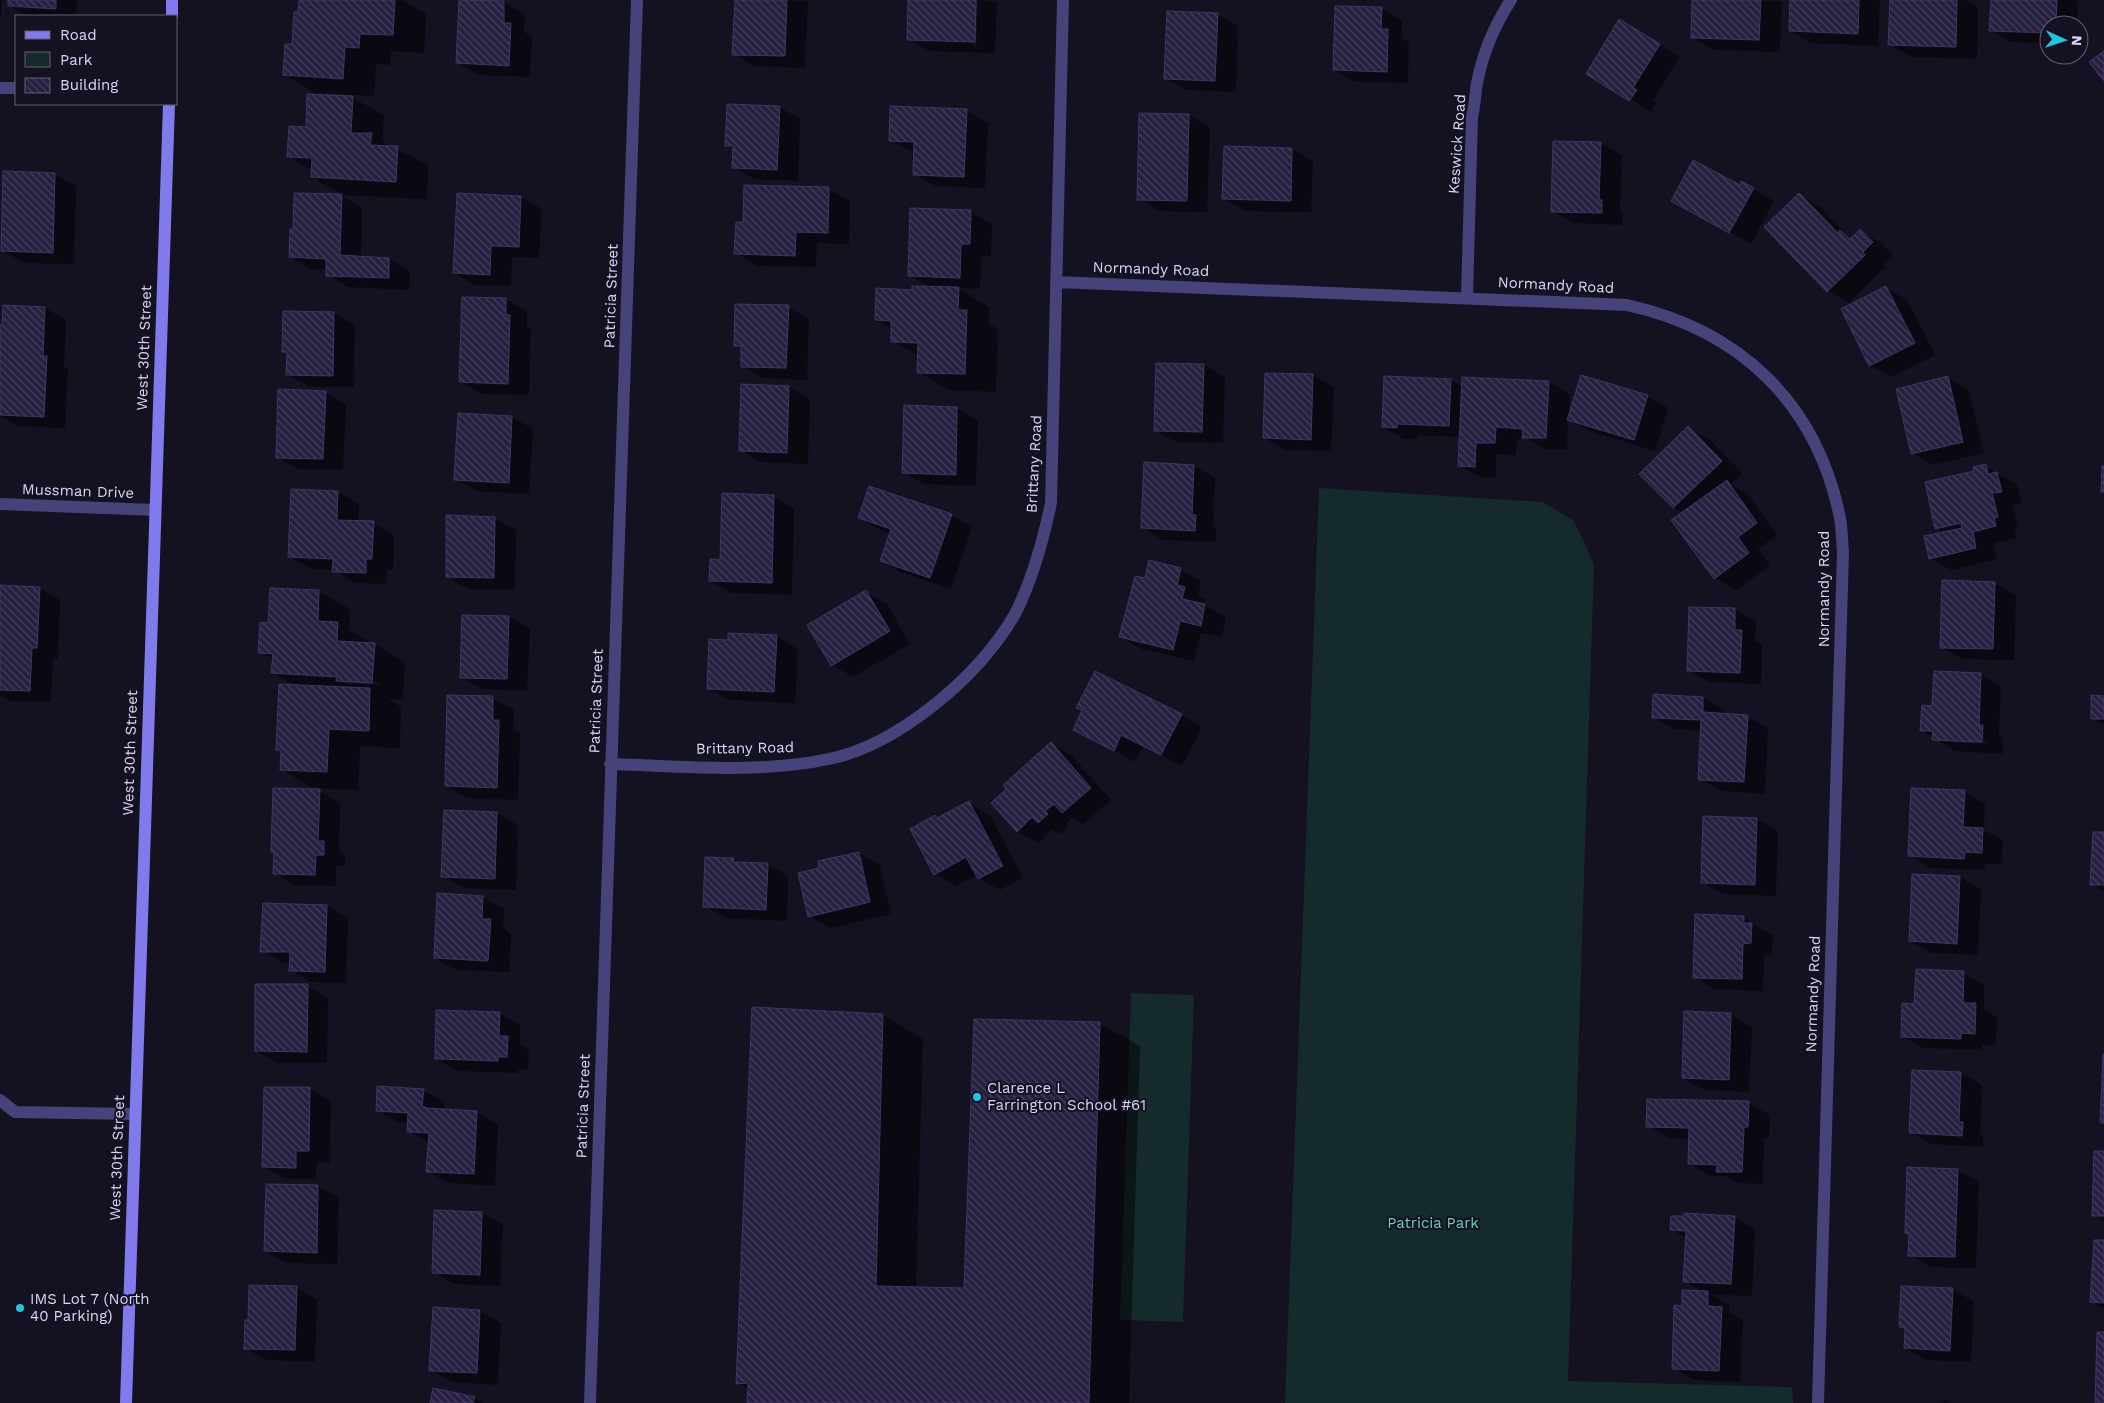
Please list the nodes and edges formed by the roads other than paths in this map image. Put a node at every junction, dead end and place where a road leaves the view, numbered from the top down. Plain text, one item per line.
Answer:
1 (172, 0) edge
2 (638, 0) edge
3 (1063, 0) edge
4 (1511, 0) edge
5 (172, 15) edge
6 (0, 88) edge
7 (15, 88) edge
8 (168, 105) edge
9 (1056, 282) junction
10 (1467, 297) junction
11 (0, 504) edge
12 (155, 510) junction
13 (610, 764) junction
14 (0, 1100) edge
15 (134, 1114) junction
16 (126, 1403) edge
17 (590, 1403) edge
18 (1818, 1403) edge

1 - 5 main road
2 - 13 street, Patricia Street
3 - 9 street, Brittany Road
4 - 10 street, Keswick Road
6 - 7 street
8 - 12 main road, West 30th Street
9 - 10 street, Normandy Road
9 - 13 street, Brittany Road
10 - 18 street, Normandy Road
11 - 12 street, Mussman Drive
12 - 15 main road, West 30th Street
13 - 17 street, Patricia Street
14 - 15 street
15 - 16 main road, West 30th Street

